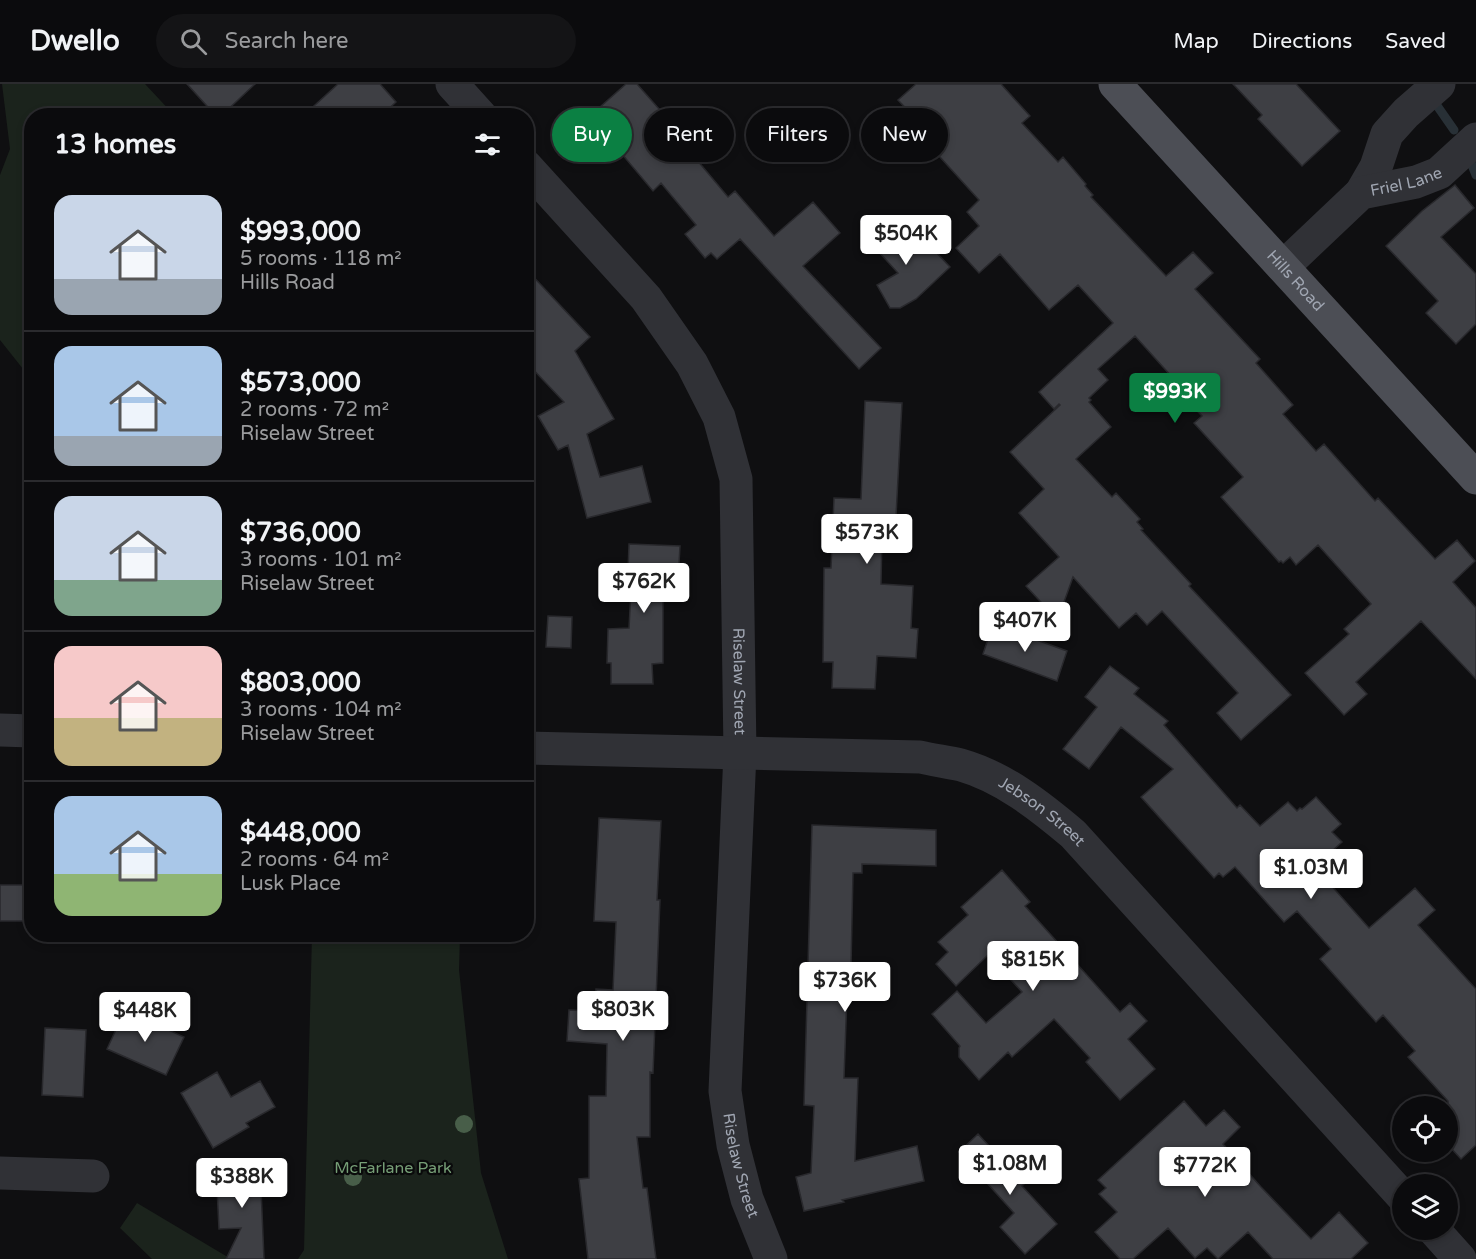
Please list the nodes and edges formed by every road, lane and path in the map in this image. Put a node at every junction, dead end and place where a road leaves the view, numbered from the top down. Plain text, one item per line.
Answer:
1 (452, 84) edge
2 (1115, 84) edge
3 (1439, 84) edge
4 (474, 108) edge
5 (1476, 139) edge
6 (534, 175) edge
7 (1361, 193) junction
8 (1283, 267) junction
9 (1476, 478) edge
10 (0, 730) edge
11 (24, 731) edge
12 (534, 748) edge
13 (740, 753) junction
14 (0, 1173) edge
15 (93, 1176) dead end
16 (1392, 1185) edge
17 (1443, 1240) edge
18 (771, 1259) edge
19 (1460, 1259) edge

1 - 4 street
2 - 8 main road, Hills Road
3 - 7 street
5 - 7 street, Friel Lane
6 - 13 street, Riselaw Street
7 - 8 street, Friel Lane
8 - 9 main road, Hills Road
10 - 11 street
12 - 13 street, Jebson Street
13 - 16 street, Jebson Street
13 - 18 street, Riselaw Street
14 - 15 street
17 - 19 street

